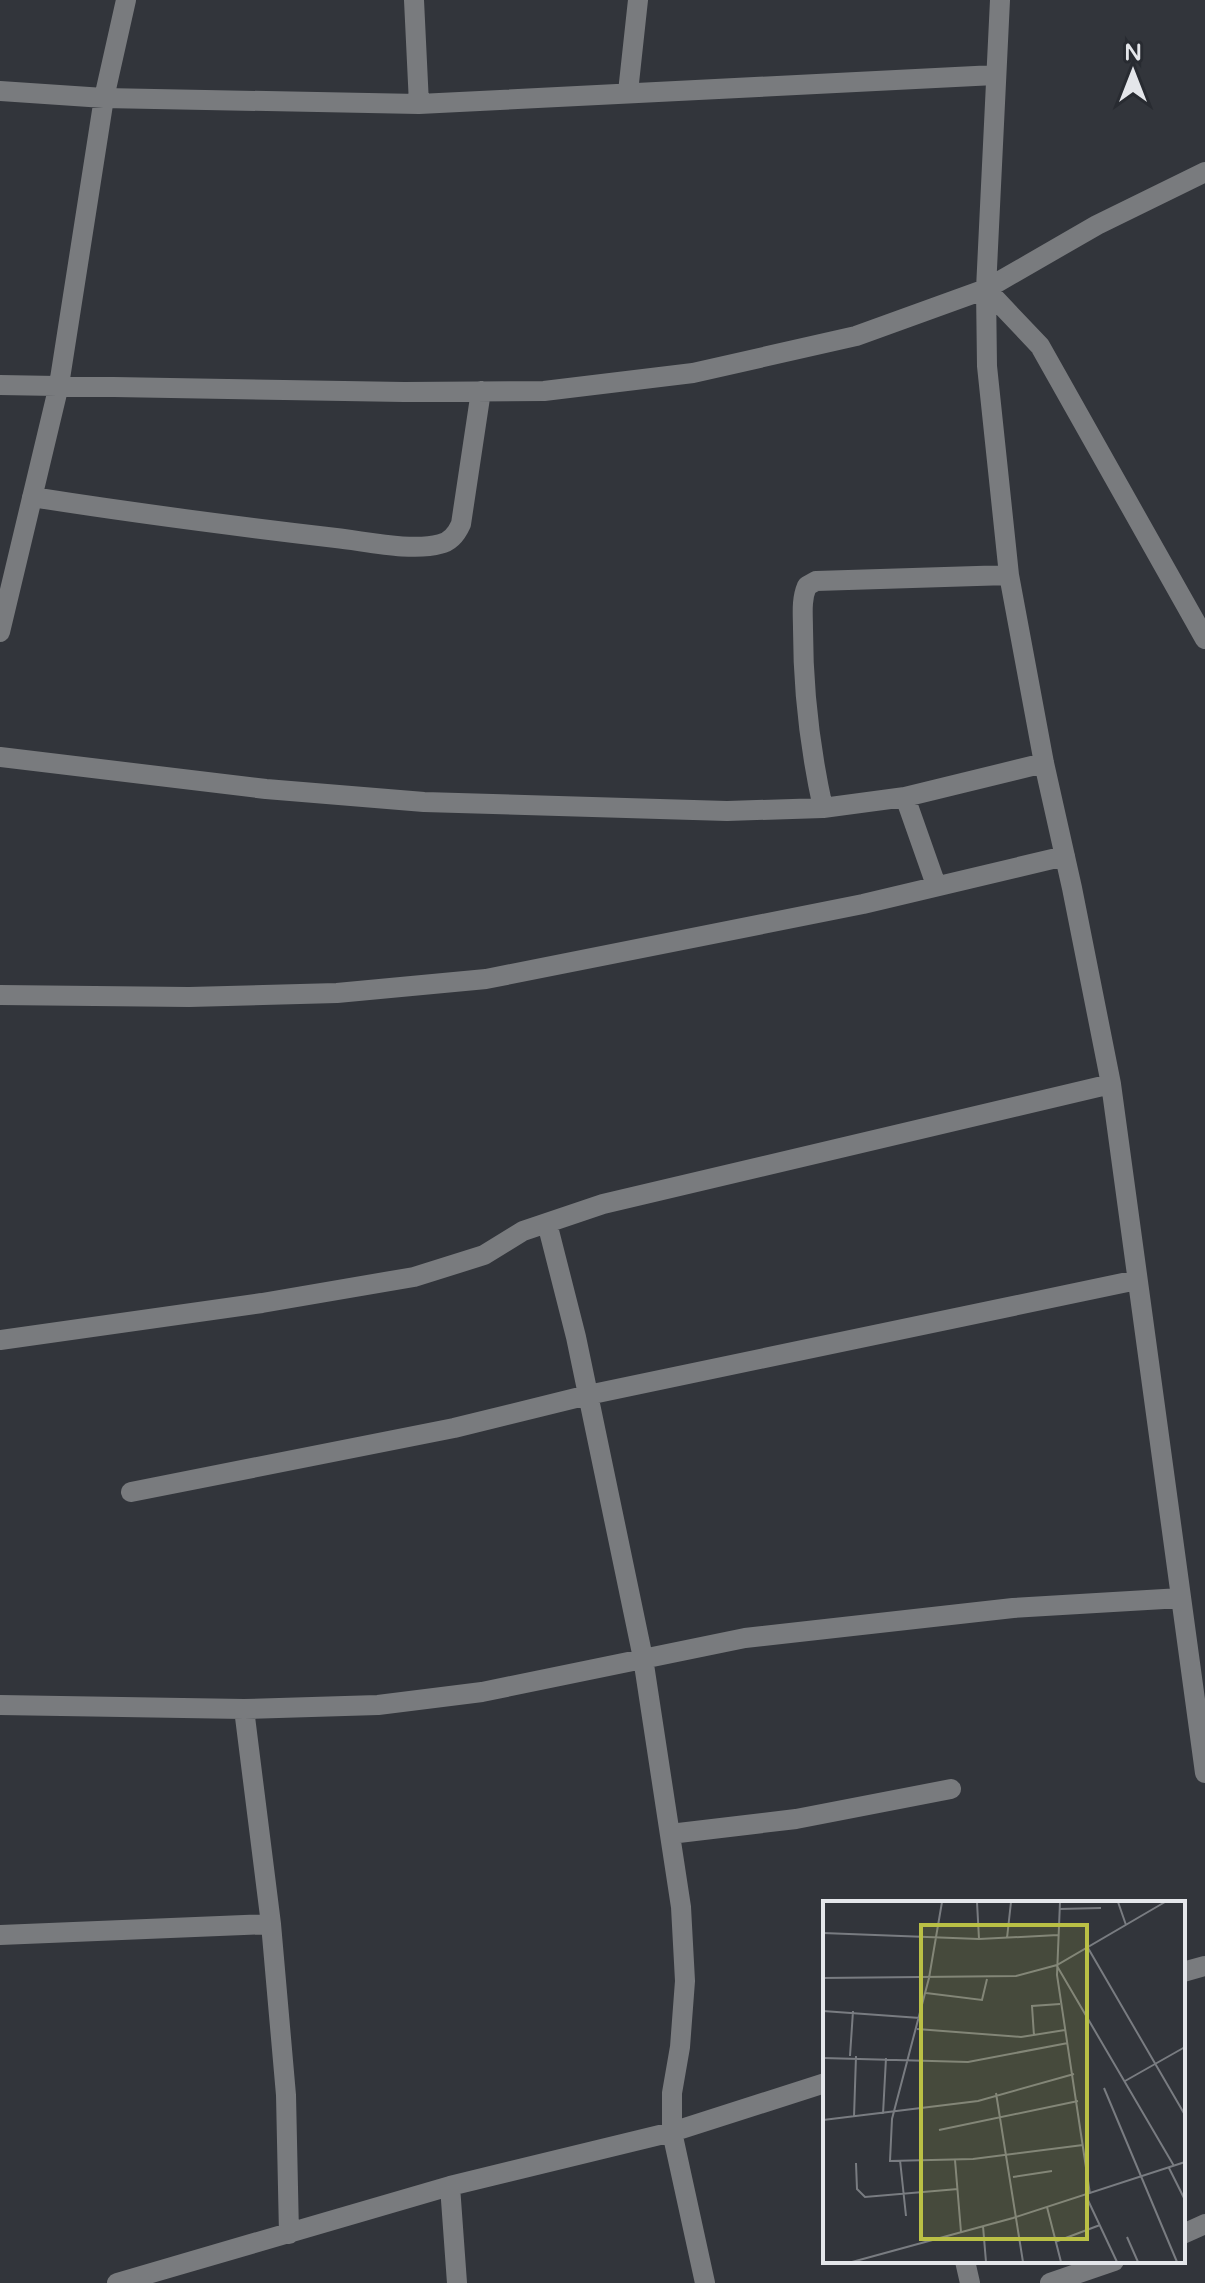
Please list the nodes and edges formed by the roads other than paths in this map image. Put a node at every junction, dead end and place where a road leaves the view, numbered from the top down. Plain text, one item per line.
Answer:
1 (126, 0) edge
2 (414, 0) edge
3 (638, 0) edge
4 (1000, 0) edge
5 (995, 75) junction
6 (0, 91) edge
7 (628, 92) junction
8 (104, 98) junction
9 (419, 104) junction
10 (1205, 172) edge
11 (986, 289) junction
12 (0, 385) edge
13 (59, 385) junction
14 (481, 391) junction
15 (32, 497) junction
16 (1009, 575) junction
17 (0, 632) edge
18 (1205, 639) edge
19 (0, 757) edge
20 (1044, 763) junction
21 (905, 797) junction
22 (823, 808) junction
23 (1065, 856) junction
24 (936, 885) junction
25 (0, 995) edge
26 (1111, 1084) junction
27 (547, 1223) junction
28 (1137, 1280) junction
29 (0, 1340) edge
30 (588, 1395) junction
31 (131, 1492) dead end
32 (1181, 1598) junction
33 (643, 1658) junction
34 (0, 1705) edge
35 (244, 1709) junction
36 (1205, 1773) edge
37 (951, 1789) dead end
38 (670, 1834) junction
39 (271, 1924) junction
40 (0, 1935) edge
41 (823, 2084) edge
42 (672, 2132) junction
43 (450, 2186) junction
44 (1205, 2224) edge
45 (1185, 2233) edge
46 (289, 2234) junction
47 (965, 2263) edge
48 (1108, 2263) edge
49 (117, 2283) edge
50 (457, 2283) edge
51 (705, 2283) edge
52 (970, 2283) edge
53 (1050, 2283) edge

1 - 8 street
2 - 9 street
3 - 7 street
4 - 5 street
5 - 7 street
5 - 11 street
6 - 8 street
7 - 9 street
8 - 9 street
8 - 13 street
10 - 11 street
11 - 14 street
11 - 16 street
11 - 18 street
12 - 13 street
13 - 14 street
13 - 15 street
14 - 15 street
15 - 17 street
16 - 20 street
16 - 22 street
19 - 22 street
20 - 21 street
20 - 23 street
21 - 22 street
21 - 24 street
23 - 24 street
23 - 26 street
24 - 25 street
26 - 27 street
26 - 28 street
27 - 29 street
27 - 30 street
28 - 30 street
28 - 32 street
30 - 31 street
30 - 33 street
32 - 33 street
32 - 36 street
33 - 35 street
33 - 38 street
34 - 35 street
35 - 39 street
37 - 38 street
38 - 42 street
39 - 40 street
39 - 46 street
41 - 42 street
42 - 43 street
42 - 51 street
43 - 46 street
43 - 50 street
44 - 45 street
46 - 49 street
47 - 52 street
48 - 53 street

